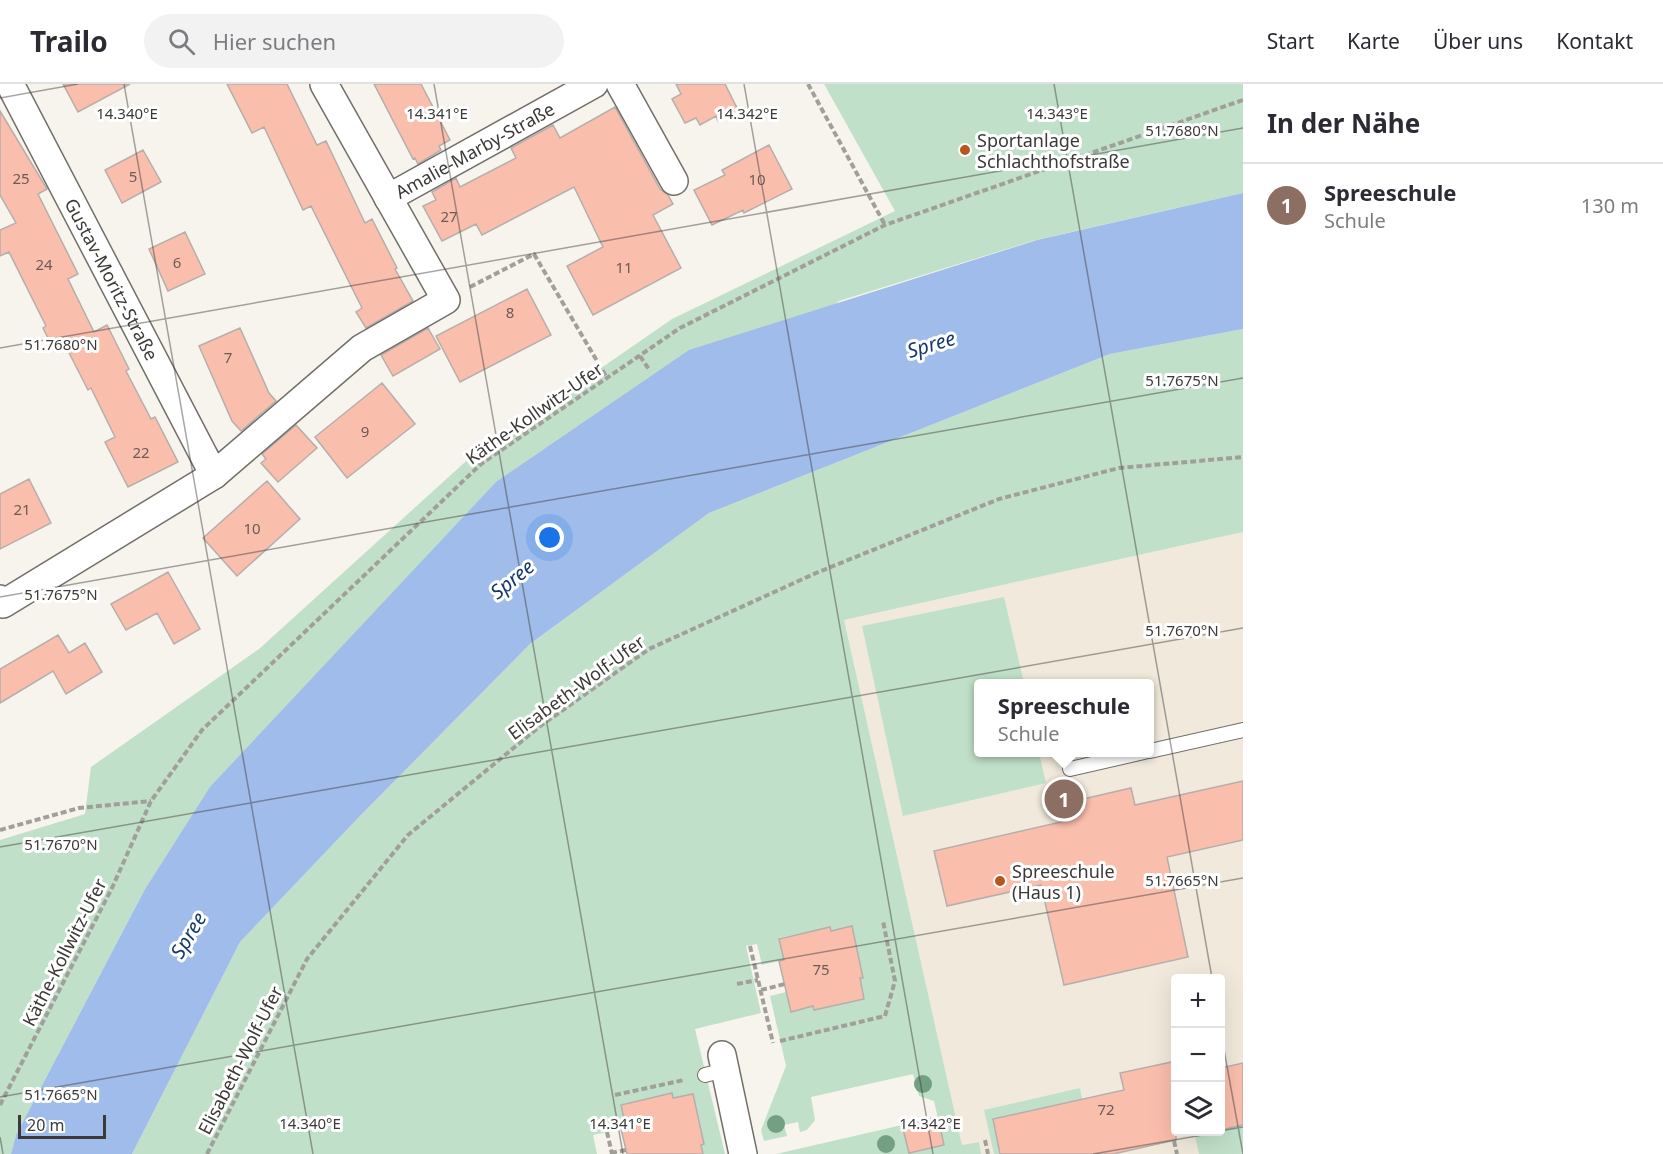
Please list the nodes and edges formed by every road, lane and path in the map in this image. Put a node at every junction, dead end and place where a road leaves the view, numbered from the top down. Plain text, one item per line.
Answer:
1 (10, 84) edge
2 (324, 84) edge
3 (594, 84) edge
4 (620, 84) edge
5 (808, 84) edge
6 (1243, 99) edge
7 (674, 181) dead end
8 (388, 198) junction
9 (885, 225) junction
10 (446, 300) junction
11 (640, 356) junction
12 (650, 371) dead end
13 (607, 378) junction
14 (1243, 457) edge
15 (214, 475) junction
16 (0, 599) edge
17 (1243, 730) edge
18 (1154, 750) edge
19 (1126, 757) edge
20 (1070, 769) dead end
21 (151, 801) junction
22 (0, 830) edge
23 (883, 921) dead end
24 (750, 946) dead end
25 (758, 980) junction
26 (737, 984) dead end
27 (785, 984) dead end
28 (760, 990) junction
29 (780, 1041) dead end
30 (773, 1043) dead end
31 (717, 1067) joint
32 (615, 1095) dead end
33 (0, 1105) edge
34 (607, 1132) dead end
35 (985, 1140) dead end
36 (1174, 1141) dead end
37 (626, 1150) dead end
38 (612, 1153) edge
39 (207, 1154) edge
40 (743, 1154) edge
41 (988, 1154) edge
42 (1177, 1154) edge

1 - 15 street, Gustav-Moritz-Straße
2 - 8 street, Amalie-Marby-Straße
3 - 8 street, Amalie-Marby-Straße
4 - 7 street
5 - 9 path
6 - 9 path, Käthe-Kollwitz-Ufer
8 - 10 street, Amalie-Marby-Straße
9 - 11 path, Käthe-Kollwitz-Ufer
10 - 13 path
10 - 15 street
11 - 12 path
11 - 13 path, Käthe-Kollwitz-Ufer
13 - 21 path, Käthe-Kollwitz-Ufer
14 - 39 path, Elisabeth-Wolf-Ufer
15 - 16 street
17 - 18 lane
19 - 20 lane
21 - 22 path
21 - 33 path, Käthe-Kollwitz-Ufer
23 - 29 path
24 - 25 path
25 - 26 path
25 - 28 path
27 - 28 path
28 - 30 path
31 - 32 path
31 - 40 street
34 - 38 path
35 - 41 path
36 - 42 path
37 - 38 path

